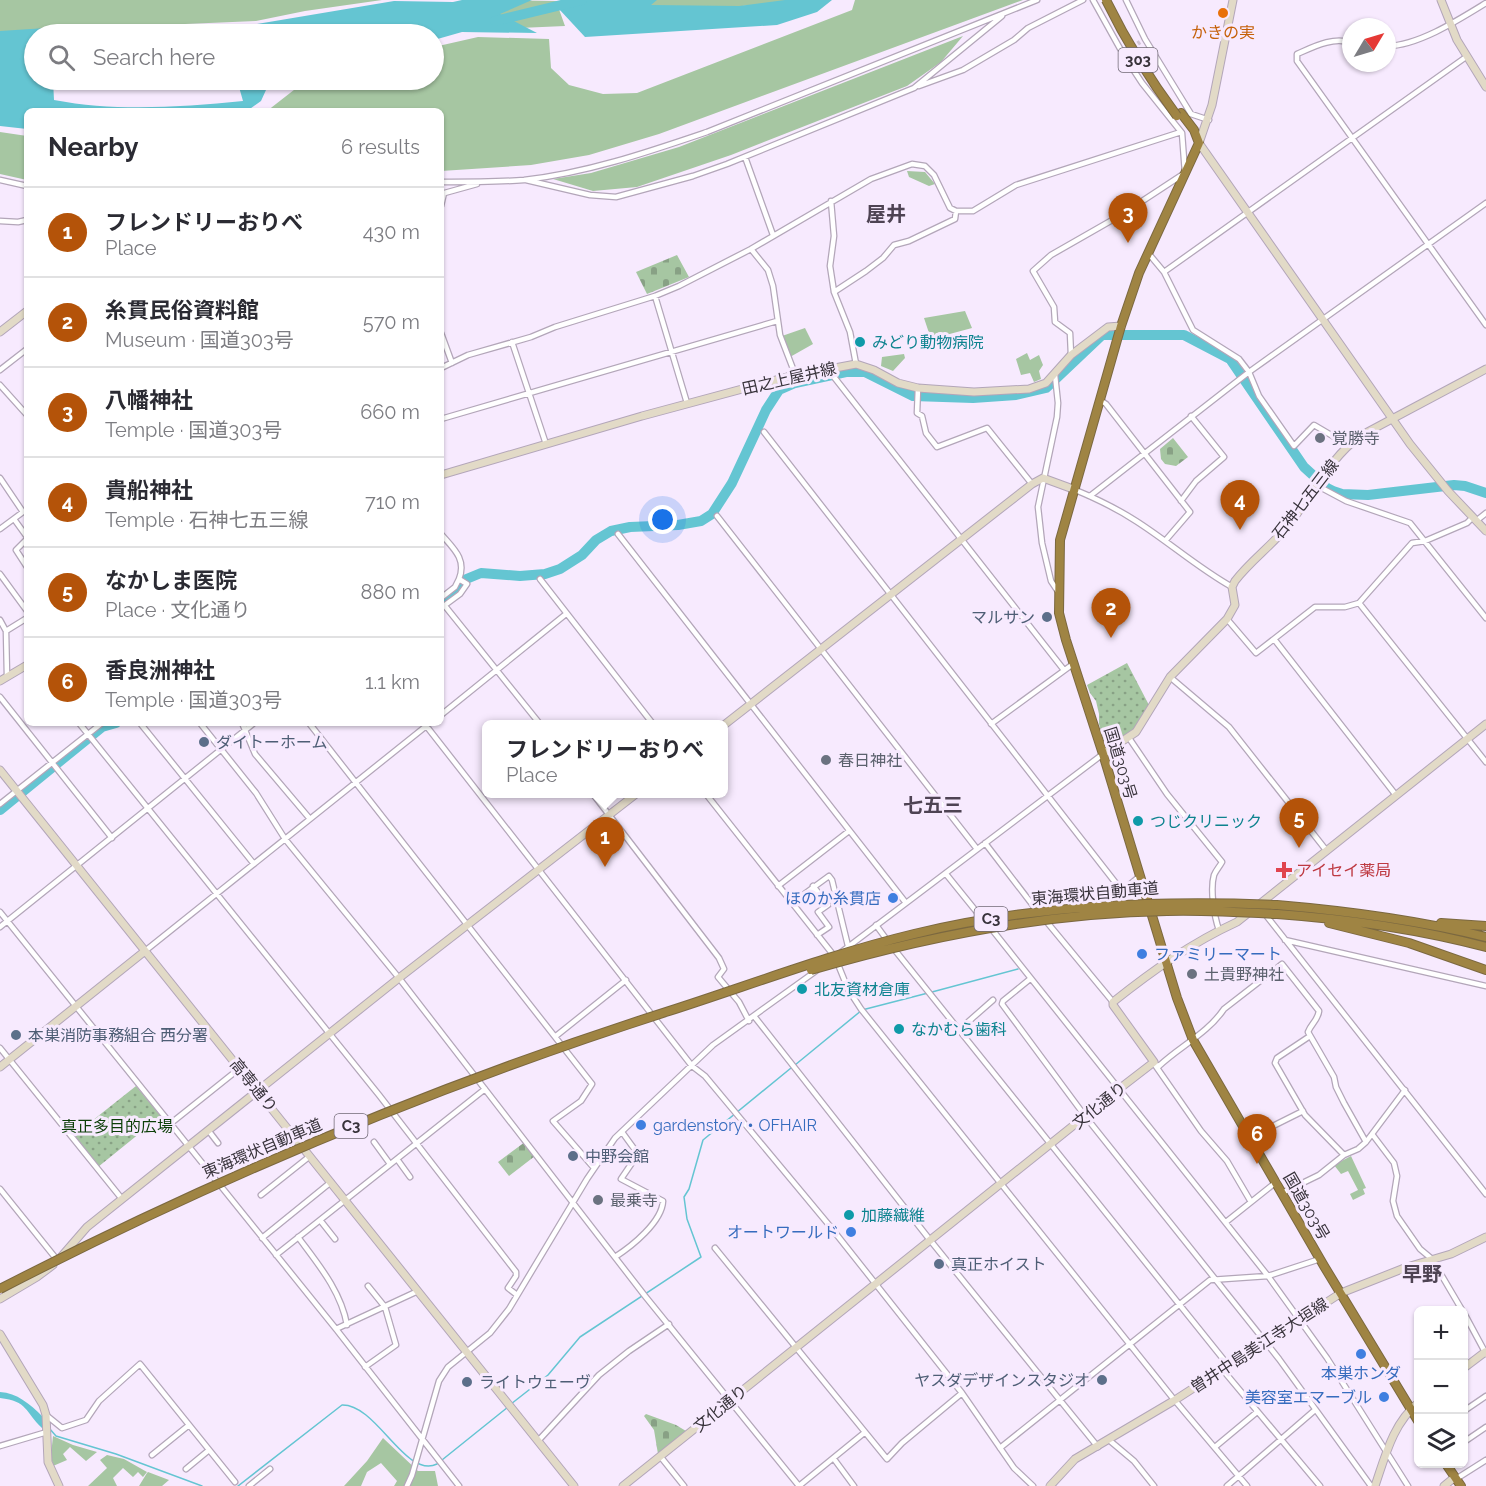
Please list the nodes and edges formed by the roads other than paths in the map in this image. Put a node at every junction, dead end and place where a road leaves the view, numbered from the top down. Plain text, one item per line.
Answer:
1 (1038, 0) edge
2 (1083, 0) edge
3 (1093, 0) edge
4 (1106, 0) edge
5 (1112, 0) edge
6 (1126, 0) edge
7 (1233, 0) edge
8 (1441, 0) edge
9 (1486, 3) edge
10 (1004, 15) junction
11 (1449, 24) junction
12 (1342, 40) edge
13 (1396, 45) edge
14 (1466, 57) junction
15 (1486, 87) edge
16 (914, 88) junction
17 (1179, 114) junction
18 (1209, 120) junction
19 (1181, 132) junction
20 (1352, 138) junction
21 (1199, 143) junction
22 (745, 157) junction
23 (1185, 173) junction
24 (0, 180) edge
25 (524, 180) junction
26 (444, 182) edge
27 (482, 182) junction
28 (21, 184) junction
29 (24, 185) edge
30 (24, 188) edge
31 (444, 193) edge
32 (831, 201) junction
33 (1486, 203) edge
34 (956, 211) junction
35 (1248, 211) junction
36 (24, 221) edge
37 (2, 223) edge
38 (772, 235) junction
39 (1428, 243) junction
40 (751, 249) junction
41 (1149, 254) junction
42 (1164, 272) junction
43 (834, 292) junction
44 (655, 296) junction
45 (24, 313) edge
46 (1323, 319) junction
47 (777, 321) junction
48 (1486, 325) edge
49 (1121, 326) junction
50 (0, 332) edge
51 (444, 341) edge
52 (513, 342) junction
53 (24, 351) edge
54 (672, 352) junction
55 (1071, 355) junction
56 (452, 363) junction
57 (856, 364) junction
58 (444, 367) edge
59 (832, 368) junction
60 (1486, 369) edge
61 (0, 370) edge
62 (1249, 372) junction
63 (795, 374) junction
64 (1055, 375) junction
65 (0, 386) edge
66 (917, 392) junction
67 (7, 393) junction
68 (529, 393) junction
69 (0, 399) edge
70 (1100, 399) junction
71 (687, 404) junction
72 (24, 412) edge
73 (1191, 416) junction
74 (444, 418) edge
75 (1393, 419) junction
76 (764, 432) dead end
77 (546, 444) junction
78 (1348, 445) junction
79 (1144, 453) junction
80 (444, 474) edge
81 (0, 478) edge
82 (1043, 478) junction
83 (1319, 482) junction
84 (1032, 484) junction
85 (1073, 489) junction
86 (1090, 496) junction
87 (1181, 501) junction
88 (1486, 513) edge
89 (717, 516) dead end
90 (14, 519) junction
91 (1474, 520) junction
92 (1, 527) edge
93 (1486, 531) edge
94 (24, 534) edge
95 (618, 534) dead end
96 (444, 537) edge
97 (961, 540) junction
98 (24, 541) edge
99 (1165, 541) junction
100 (1425, 541) junction
101 (18, 547) junction
102 (24, 547) edge
103 (24, 563) edge
104 (0, 574) edge
105 (540, 579) dead end
106 (462, 580) junction
107 (1232, 587) junction
108 (1059, 593) junction
109 (889, 595) junction
110 (444, 596) edge
111 (1359, 603) junction
112 (444, 606) edge
113 (24, 607) edge
114 (444, 608) edge
115 (566, 614) junction
116 (1486, 618) edge
117 (1227, 619) junction
118 (0, 620) edge
119 (24, 620) edge
120 (6, 631) junction
121 (1274, 639) junction
122 (821, 649) junction
123 (1074, 664) junction
124 (24, 667) edge
125 (497, 669) junction
126 (1064, 670) junction
127 (7, 676) junction
128 (1170, 677) junction
129 (0, 681) edge
130 (0, 696) edge
131 (750, 704) junction
132 (444, 713) edge
133 (537, 720) edge
134 (650, 720) edge
135 (728, 721) edge
136 (991, 724) junction
137 (1486, 724) edge
138 (81, 726) edge
139 (98, 726) edge
140 (142, 726) edge
141 (203, 726) edge
142 (244, 726) edge
143 (251, 726) edge
144 (311, 726) edge
145 (424, 726) edge
146 (428, 726) edge
147 (246, 730) junction
148 (88, 734) junction
149 (1129, 738) junction
150 (1467, 738) junction
151 (221, 749) junction
152 (1103, 754) junction
153 (52, 762) junction
154 (1486, 762) edge
155 (0, 770) edge
156 (185, 779) junction
157 (356, 782) junction
158 (19, 793) junction
159 (1395, 794) junction
160 (482, 795) edge
161 (1048, 796) junction
162 (484, 798) edge
163 (596, 798) edge
164 (631, 798) edge
165 (709, 798) edge
166 (0, 804) edge
167 (147, 809) junction
168 (610, 815) junction
169 (310, 819) junction
170 (849, 831) junction
171 (112, 838) junction
172 (285, 839) junction
173 (985, 843) junction
174 (977, 849) junction
175 (1326, 850) junction
176 (254, 864) junction
177 (77, 866) junction
178 (539, 868) junction
179 (946, 874) junction
180 (1140, 876) junction
181 (778, 886) junction
182 (813, 886) junction
183 (216, 894) junction
184 (792, 903) junction
185 (906, 903) junction
186 (1258, 905) junction
187 (1277, 909) junction
188 (0, 912) edge
189 (1296, 915) junction
190 (7, 921) junction
191 (1420, 922) junction
192 (468, 924) junction
193 (876, 926) junction
194 (1486, 926) edge
195 (0, 927) edge
196 (1219, 930) junction
197 (818, 935) junction
198 (1486, 937) edge
199 (1285, 940) junction
200 (848, 946) junction
201 (1486, 947) edge
202 (145, 951) junction
203 (835, 957) junction
204 (1166, 962) junction
205 (1486, 970) edge
206 (399, 978) junction
207 (1030, 979) junction
208 (626, 980) junction
209 (1486, 986) edge
210 (993, 1000) dead end
211 (1113, 1002) junction
212 (75, 1007) junction
213 (754, 1016) junction
214 (748, 1021) junction
215 (960, 1029) junction
216 (329, 1034) junction
217 (556, 1036) junction
218 (1310, 1036) junction
219 (1194, 1040) junction
220 (0, 1048) edge
221 (9, 1059) junction
222 (692, 1065) junction
223 (0, 1067) edge
224 (240, 1068) junction
225 (485, 1089) junction
226 (1119, 1089) junction
227 (258, 1090) junction
228 (1405, 1090) junction
229 (1303, 1112) junction
230 (1085, 1116) junction
231 (170, 1124) junction
232 (208, 1130) junction
233 (622, 1132) junction
234 (1372, 1134) junction
235 (1249, 1138) junction
236 (374, 1142) dead end
237 (1366, 1142) junction
238 (218, 1143) dead end
239 (416, 1144) junction
240 (1050, 1144) junction
241 (188, 1146) junction
242 (1344, 1155) junction
243 (310, 1156) junction
244 (397, 1159) junction
245 (390, 1164) junction
246 (594, 1168) junction
247 (410, 1177) dead end
248 (331, 1182) junction
249 (1002, 1183) junction
250 (1276, 1183) junction
251 (0, 1189) edge
252 (1282, 1193) junction
253 (1486, 1194) edge
254 (261, 1195) dead end
255 (122, 1199) junction
256 (345, 1200) junction
257 (573, 1201) junction
258 (1251, 1202) junction
259 (320, 1220) junction
260 (1226, 1222) junction
261 (298, 1237) junction
262 (1486, 1237) edge
263 (262, 1238) junction
264 (335, 1239) dead end
265 (930, 1240) junction
266 (714, 1248) dead end
267 (276, 1256) junction
268 (615, 1257) junction
269 (1320, 1258) junction
270 (1432, 1259) junction
271 (58, 1261) junction
272 (1268, 1276) junction
273 (1216, 1280) junction
274 (875, 1285) junction
275 (368, 1286) dead end
276 (0, 1289) edge
277 (418, 1291) junction
278 (1341, 1293) junction
279 (518, 1295) junction
280 (0, 1299) edge
281 (1180, 1305) junction
282 (1459, 1306) edge
283 (385, 1307) junction
284 (1301, 1320) junction
285 (1468, 1321) edge
286 (347, 1324) junction
287 (669, 1324) junction
288 (336, 1329) junction
289 (0, 1334) edge
290 (1265, 1342) junction
291 (1131, 1345) junction
292 (795, 1348) junction
293 (467, 1352) junction
294 (1486, 1352) edge
295 (1468, 1365) edge
296 (365, 1366) junction
297 (1225, 1367) junction
298 (962, 1394) junction
299 (1486, 1395) edge
300 (1061, 1400) junction
301 (1175, 1400) junction
302 (729, 1401) junction
303 (1414, 1407) edge
304 (1468, 1408) edge
305 (1411, 1409) junction
306 (1315, 1410) junction
307 (1257, 1412) junction
308 (1414, 1414) edge
309 (46, 1415) junction
310 (189, 1425) junction
311 (1486, 1427) edge
312 (47, 1432) junction
313 (864, 1433) junction
314 (422, 1439) junction
315 (1468, 1439) edge
316 (1109, 1440) junction
317 (1281, 1440) junction
318 (538, 1441) junction
319 (0, 1446) edge
320 (1098, 1447) junction
321 (1215, 1447) junction
322 (1000, 1448) junction
323 (210, 1450) junction
324 (1387, 1453) junction
325 (152, 1455) dead end
326 (660, 1456) junction
327 (834, 1459) junction
328 (1486, 1460) edge
329 (1449, 1468) edge
330 (186, 1469) dead end
331 (270, 1469) dead end
332 (1239, 1476) junction
333 (1458, 1481) edge
334 (235, 1482) dead end
335 (59, 1486) edge
336 (249, 1486) edge
337 (407, 1486) edge
338 (459, 1486) edge
339 (574, 1486) edge
340 (623, 1486) edge
341 (684, 1486) edge
342 (799, 1486) edge
343 (854, 1486) edge
344 (1033, 1486) edge
345 (1050, 1486) edge
346 (1154, 1486) edge
347 (1227, 1486) edge
348 (1247, 1486) edge
349 (1320, 1486) edge
350 (1373, 1486) edge
351 (1408, 1486) edge
352 (1444, 1486) edge

1 - 10 street
2 - 16 street
3 - 19 street
4 - 17 highway, 303, bridge
5 - 17 highway, 303, bridge
6 - 18 street
7 - 18 street
8 - 11 street
9 - 11 street
10 - 16 street
10 - 25 street
11 - 13 street
11 - 14 street
12 - 20 street
14 - 15 street
14 - 20 street
16 - 22 street
17 - 21 highway, 303
18 - 21 street
19 - 23 street
19 - 34 street
20 - 35 street
20 - 39 street
21 - 23 highway, 国道303号
21 - 35 street
22 - 25 street
22 - 38 street
23 - 41 highway, 国道303号
23 - 55 street
24 - 28 street
25 - 27 street
26 - 27 street
27 - 31 street
28 - 29 street
28 - 30 street
32 - 34 street
32 - 38 street
32 - 43 street
33 - 39 street
34 - 43 street
35 - 42 street
35 - 46 street
36 - 37 street
38 - 40 street
39 - 46 street
39 - 48 street
40 - 44 street
40 - 47 street
41 - 42 street
41 - 49 highway, 国道303号
42 - 62 street
43 - 57 street
44 - 52 street
44 - 54 street
45 - 50 street
46 - 62 street
46 - 75 street
47 - 54 street
47 - 63 street
49 - 55 street, 田之上屋井線
49 - 70 highway, 国道303号
51 - 56 street
52 - 56 street
52 - 68 street
53 - 61 street
54 - 68 street
54 - 71 street
55 - 64 street, 田之上屋井線
56 - 58 street
57 - 59 street, 田之上屋井線
57 - 66 street, 田之上屋井線
59 - 63 street, 田之上屋井線
59 - 97 street
60 - 75 street, 石神七五三線
62 - 73 street
62 - 78 street
63 - 71 street, 田之上屋井線
64 - 66 street, 田之上屋井線
64 - 82 street
65 - 67 street
66 - 84 street
67 - 69 street
67 - 72 street
68 - 74 street
68 - 77 street
70 - 79 street
70 - 85 highway, 国道303号
71 - 77 street, 田之上屋井線
73 - 79 street
73 - 87 street
75 - 78 street, 石神七五三線
75 - 91 street
76 - 109 street
77 - 80 street, 田之上屋井線
78 - 83 street, 石神七五三線
79 - 86 street
79 - 87 street
81 - 90 street
82 - 84 street
82 - 85 street
82 - 108 street
83 - 100 street
83 - 107 street, 石神七五三線
84 - 97 street
85 - 86 street
85 - 108 highway, 国道303号
86 - 99 street
87 - 99 street
88 - 91 street
89 - 122 street
90 - 92 street
90 - 94 street
91 - 93 street
91 - 100 street
95 - 131 street
96 - 106 street
97 - 109 street
97 - 126 street
98 - 101 street
99 - 107 street
100 - 111 street
100 - 116 street
101 - 102 street
101 - 103 street
104 - 113 street
105 - 115 street
106 - 110 street
106 - 112 street
107 - 117 street
108 - 123 highway, 国道303号
109 - 122 street
109 - 136 street
111 - 121 street
111 - 150 street
114 - 125 street
115 - 125 street
115 - 134 street
117 - 121 street
117 - 128 street
118 - 120 street
119 - 120 street
120 - 127 street
121 - 159 street
122 - 131 street
122 - 174 street
123 - 126 street
123 - 152 highway, 国道303号
124 - 127 street
125 - 132 street
125 - 133 street
126 - 136 street
127 - 129 street
128 - 149 street
128 - 175 street
130 - 153 street
131 - 135 street
131 - 170 street
136 - 161 street
137 - 150 street
138 - 148 street
139 - 148 street
140 - 156 street
141 - 151 street
142 - 147 street
143 - 147 street
144 - 157 street
145 - 157 street
146 - 160 street
147 - 151 street
147 - 169 street
148 - 153 street
148 - 167 street
149 - 152 street
149 - 196 street
150 - 154 street
150 - 159 street
151 - 156 street
151 - 172 street
152 - 161 street
152 - 180 highway, 国道303号
153 - 158 street
153 - 171 street
155 - 158 street, 高専通り
156 - 167 street
156 - 176 street
157 - 169 street
157 - 192 street
158 - 166 street
158 - 177 street, 高専通り
159 - 175 street
161 - 173 street
161 - 180 street
162 - 178 street
163 - 168 street
164 - 168 street
165 - 181 street
167 - 171 street
167 - 183 street
168 - 178 street
168 - 214 street
169 - 172 street
170 - 181 street
170 - 185 street
171 - 177 street
172 - 176 street
172 - 206 street
173 - 174 street
173 - 211 street
174 - 179 street
175 - 186 street
176 - 183 street
177 - 190 street
177 - 202 street, 高専通り
178 - 192 street
178 - 208 street
179 - 185 street
179 - 207 street
180 - 204 highway, 国道303号
181 - 184 street
182 - 184 street
182 - 197 street
182 - 200 street
183 - 202 street
183 - 216 street
184 - 197 street
185 - 193 street
186 - 196 street
186 - 199 street
187 - 189 highway, 東海環状自動車道 / C3
187 - 191 highway, 東海環状自動車道 / C3
187 - 276 highway, 東海環状自動車道 / C3, bridge
188 - 190 street
189 - 201 highway, 東海環状自動車道 / C3
189 - 205 highway
190 - 195 street
190 - 212 street
191 - 194 highway
191 - 198 highway, 東海環状自動車道 / C3
192 - 206 street
192 - 217 street
193 - 200 street
193 - 215 street
196 - 204 street
197 - 203 street
199 - 209 street
199 - 228 street
200 - 203 street
202 - 212 street
202 - 224 street, 高専通り
203 - 213 street
203 - 249 street
204 - 211 street
204 - 219 highway, 国道303号
206 - 216 street
206 - 225 street
207 - 226 street
207 - 230 street
208 - 217 street
208 - 222 street
210 - 215 street
211 - 226 street, 文化通り
212 - 221 street
212 - 231 street
213 - 214 street
213 - 265 street
214 - 222 street
215 - 240 street
216 - 227 street
216 - 239 street
217 - 246 street
218 - 219 street
218 - 229 street
218 - 237 street
219 - 235 highway, 国道303号
219 - 258 street
220 - 221 street
221 - 223 street
221 - 255 street
222 - 233 street
222 - 274 street
224 - 227 street, 高専通り
224 - 231 street
225 - 239 street
225 - 257 street
226 - 230 street, 文化通り
226 - 260 street
227 - 232 street
227 - 243 street, 高専通り
228 - 234 street
228 - 253 street
229 - 235 street
229 - 242 street
230 - 240 street, 文化通り
230 - 273 street
231 - 241 street
232 - 238 street
232 - 241 street
233 - 246 street
233 - 268 street
234 - 237 street
234 - 270 street
235 - 250 highway, 国道303号
236 - 245 street
237 - 242 street
239 - 244 street
239 - 279 street
240 - 249 street, 文化通り
240 - 281 street
241 - 255 street
241 - 263 street
242 - 252 street
243 - 248 street, 高専通り
243 - 254 street
244 - 245 street
244 - 247 street
245 - 256 street
246 - 257 street
248 - 256 street, 高専通り
248 - 263 street
249 - 265 street, 文化通り
249 - 291 street
250 - 252 highway, 国道303号
250 - 258 street
251 - 271 street
252 - 269 highway, 国道303号
255 - 271 street
256 - 259 street
256 - 277 street, 高専通り
257 - 268 street
257 - 279 street
258 - 260 street
259 - 261 street
259 - 264 street
260 - 272 street
261 - 267 street
261 - 286 street
262 - 270 street, 曽井中島美江寺大垣線
263 - 267 street
265 - 274 street, 文化通り
265 - 300 street
266 - 292 street
267 - 288 street
268 - 287 street
269 - 272 street
269 - 278 highway, 国道303号
270 - 278 street, 曽井中島美江寺大垣線
270 - 282 street
271 - 280 street
272 - 273 street
272 - 284 street
273 - 281 street
273 - 290 street
274 - 292 street, 文化通り
274 - 298 street
275 - 283 street
277 - 283 street
277 - 293 street, 高専通り
278 - 284 street, 曽井中島美江寺大垣線
278 - 305 highway, 国道303号
279 - 293 street
281 - 291 street
281 - 297 street
283 - 286 street
283 - 296 street
284 - 290 street, 曽井中島美江寺大垣線
284 - 324 street
285 - 294 street
286 - 288 street
287 - 302 street
287 - 318 street
288 - 296 street
289 - 309 street
290 - 297 street, 曽井中島美江寺大垣線
290 - 306 street
291 - 300 street
291 - 301 street
292 - 302 street, 文化通り
292 - 313 street
293 - 314 street
293 - 318 street, 高専通り
294 - 295 street
296 - 314 street
297 - 301 street, 曽井中島美江寺大垣線
297 - 307 street
298 - 313 street
298 - 322 street
299 - 304 street
300 - 320 street
300 - 322 street
301 - 316 street, 曽井中島美江寺大垣線
301 - 321 street
302 - 326 street, 文化通り
302 - 342 street
303 - 305 street
305 - 308 highway, 国道303号
305 - 324 street
306 - 317 street
306 - 350 street
307 - 317 street
307 - 321 street
309 - 310 street
309 - 312 street
310 - 323 street
310 - 325 street
311 - 315 street
312 - 319 street
312 - 335 street
313 - 327 street
314 - 337 street
314 - 338 street
316 - 320 street, 曽井中島美江寺大垣線
316 - 346 street
317 - 332 street
317 - 349 street
318 - 339 street, 高専通り
320 - 345 street, 曽井中島美江寺大垣線
321 - 332 street
322 - 344 street
323 - 330 street
323 - 334 street
324 - 350 street
324 - 351 street
326 - 340 street, 文化通り
326 - 341 street
327 - 342 street
327 - 343 street
328 - 333 street
329 - 333 highway
331 - 336 street
332 - 347 street
332 - 348 street
333 - 352 street

